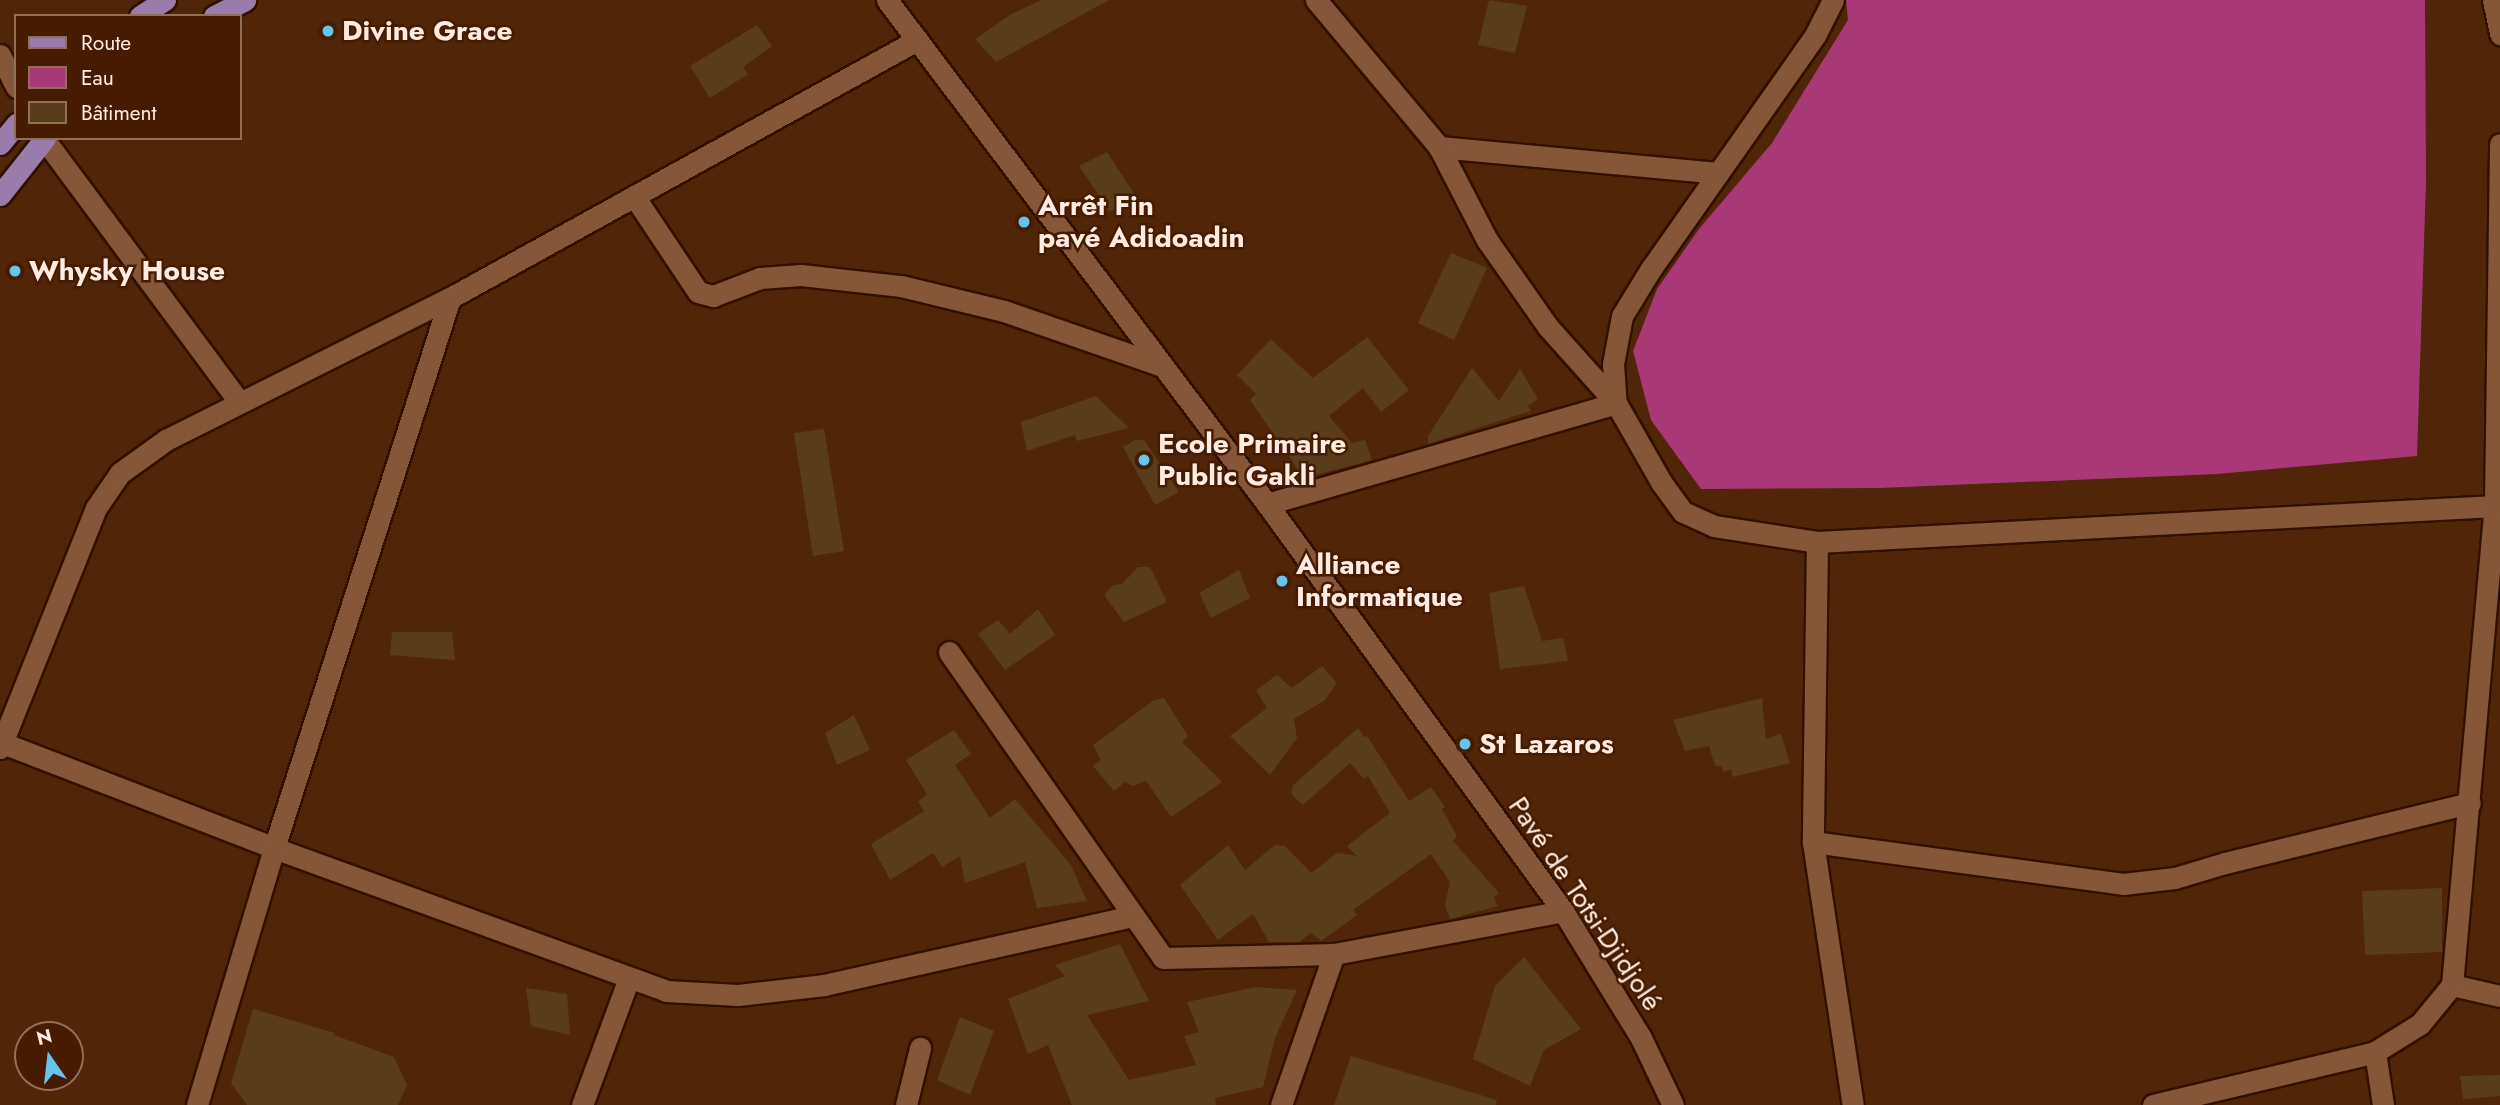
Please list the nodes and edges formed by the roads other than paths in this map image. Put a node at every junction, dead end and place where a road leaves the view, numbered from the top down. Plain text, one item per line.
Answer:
1 (165, 0) edge
2 (245, 0) edge
3 (887, 0) edge
4 (1316, 0) edge
5 (1833, 0) edge
6 (2493, 0) edge
7 (143, 14) edge
8 (218, 14) edge
9 (2500, 34) edge
10 (917, 40) junction
11 (0, 55) edge
12 (14, 83) edge
13 (14, 126) edge
14 (43, 140) edge
15 (45, 140) edge
16 (0, 144) edge
17 (2500, 144) edge
18 (1438, 147) junction
19 (1718, 173) junction
20 (0, 195) edge
21 (634, 196) junction
22 (450, 298) junction
23 (1163, 366) junction
24 (239, 402) junction
25 (1616, 403) junction
26 (1267, 505) junction
27 (2496, 506) junction
28 (1817, 542) junction
29 (949, 652) dead end
30 (1, 745) edge
31 (2470, 803) junction
32 (1813, 842) junction
33 (274, 848) junction
34 (1563, 911) junction
35 (1132, 916) junction
36 (1334, 954) junction
37 (629, 978) junction
38 (2452, 985) junction
39 (2500, 996) edge
40 (920, 1048) dead end
41 (2375, 1052) junction
42 (197, 1105) edge
43 (582, 1105) edge
44 (906, 1105) edge
45 (1281, 1105) edge
46 (1673, 1105) edge
47 (1853, 1105) edge
48 (2153, 1105) edge
49 (2383, 1105) edge

1 - 7 main road
2 - 8 main road
3 - 10 street, Pavé de Totsi-Djidjolé
4 - 18 street
5 - 19 street
6 - 9 street
10 - 21 street
10 - 23 street, Pavé de Totsi-Djidjolé
11 - 12 street
13 - 16 main road
14 - 20 main road
15 - 24 street
17 - 27 street
18 - 19 street
18 - 25 street
19 - 25 street
21 - 22 street
21 - 23 street
22 - 24 street
22 - 33 street
23 - 26 street, Pavé de Totsi-Djidjolé
24 - 30 street
25 - 26 street
25 - 28 street
26 - 34 street, Pavé de Totsi-Djidjolé
27 - 28 street
27 - 31 street
28 - 32 street
29 - 35 street
30 - 33 street
31 - 32 street
31 - 38 street
32 - 47 street
33 - 37 street
33 - 42 street
34 - 36 street
34 - 46 street, Pavé de Totsi-Djidjolé
35 - 36 street
35 - 37 street
36 - 45 street
37 - 43 street
38 - 39 street
38 - 41 street
40 - 44 street
41 - 48 street
41 - 49 street

